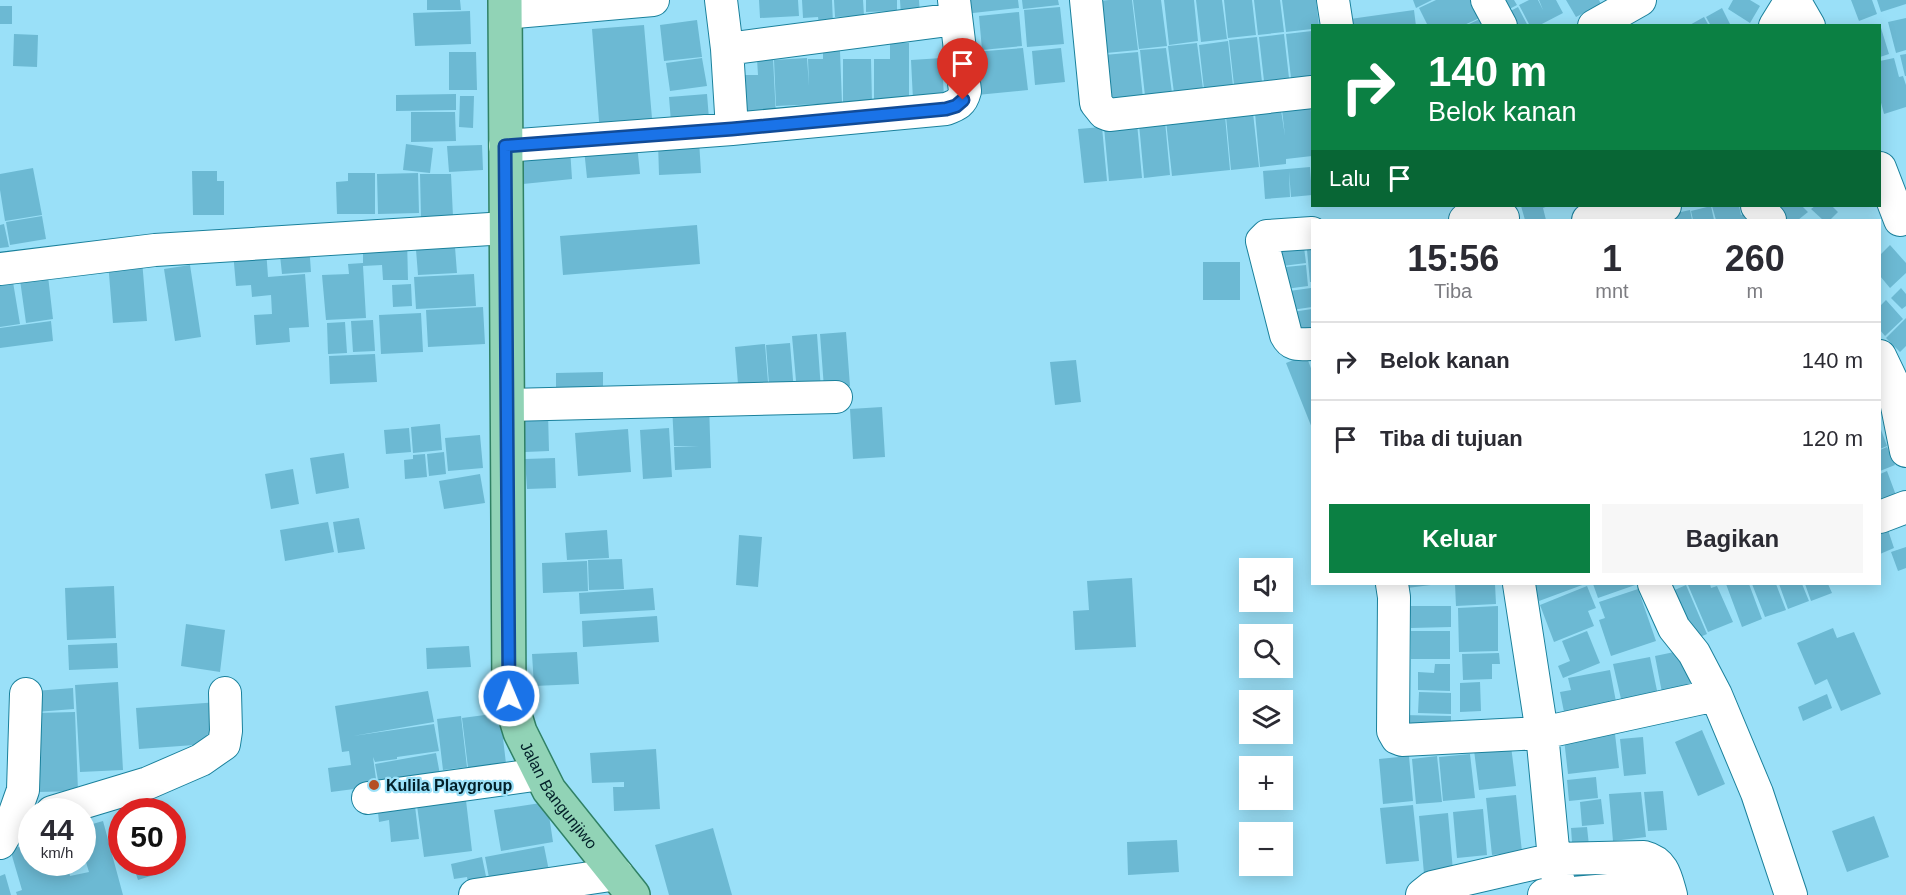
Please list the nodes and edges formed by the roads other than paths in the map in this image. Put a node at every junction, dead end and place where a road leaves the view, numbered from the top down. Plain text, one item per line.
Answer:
1 (653, 0) edge
2 (721, 0) edge
3 (1086, 0) edge
4 (1334, 0) edge
5 (1487, 0) edge
6 (1640, 0) edge
7 (1793, 0) edge
8 (505, 6) edge
9 (955, 9) edge
10 (1336, 24) edge
11 (1500, 24) edge
12 (1598, 24) edge
13 (1775, 24) edge
14 (1808, 24) edge
15 (727, 49) junction
16 (1311, 92) edge
17 (732, 129) junction
18 (505, 146) junction
19 (1892, 183) edge
20 (1660, 207) edge
21 (1758, 207) edge
22 (1503, 214) edge
23 (1471, 219) edge
24 (1594, 219) edge
25 (1769, 219) edge
26 (1900, 220) dead end
27 (506, 228) junction
28 (1311, 232) edge
29 (0, 269) edge
30 (1311, 344) edge
31 (1892, 372) edge
32 (836, 397) dead end
33 (507, 405) junction
34 (1906, 451) edge
35 (1906, 507) edge
36 (1881, 517) edge
37 (1392, 585) edge
38 (1520, 585) edge
39 (1660, 585) edge
40 (225, 693) dead end
41 (26, 694) dead end
42 (1716, 695) junction
43 (1542, 733) junction
44 (541, 774) junction
45 (368, 798) dead end
46 (96, 799) edge
47 (14, 828) edge
48 (1554, 859) junction
49 (625, 884) edge
50 (1670, 890) edge
51 (1552, 894) edge
52 (475, 895) edge
53 (1422, 895) edge
54 (1791, 895) edge

1 - 8 street
2 - 15 street
3 - 16 street
4 - 10 street
5 - 11 street
6 - 12 street
7 - 13 street
7 - 14 street
8 - 18 main road, Jalan Bangunjiwo
9 - 15 street
9 - 17 street
15 - 17 street
17 - 18 street
18 - 27 main road, Jalan Bangunjiwo
19 - 26 street
20 - 24 street
21 - 25 street
22 - 23 street
27 - 29 street
27 - 33 main road, Jalan Bangunjiwo
28 - 30 street
31 - 34 street
32 - 33 street
33 - 44 main road, Jalan Bangunjiwo
35 - 36 street
37 - 43 street
38 - 43 street
39 - 42 street
40 - 46 street
41 - 47 street
42 - 43 street
42 - 54 street
43 - 48 street
44 - 45 street
44 - 49 main road, Jalan Bangunjiwo
48 - 50 street
48 - 51 street
48 - 53 street
49 - 52 street
50 - 51 street

